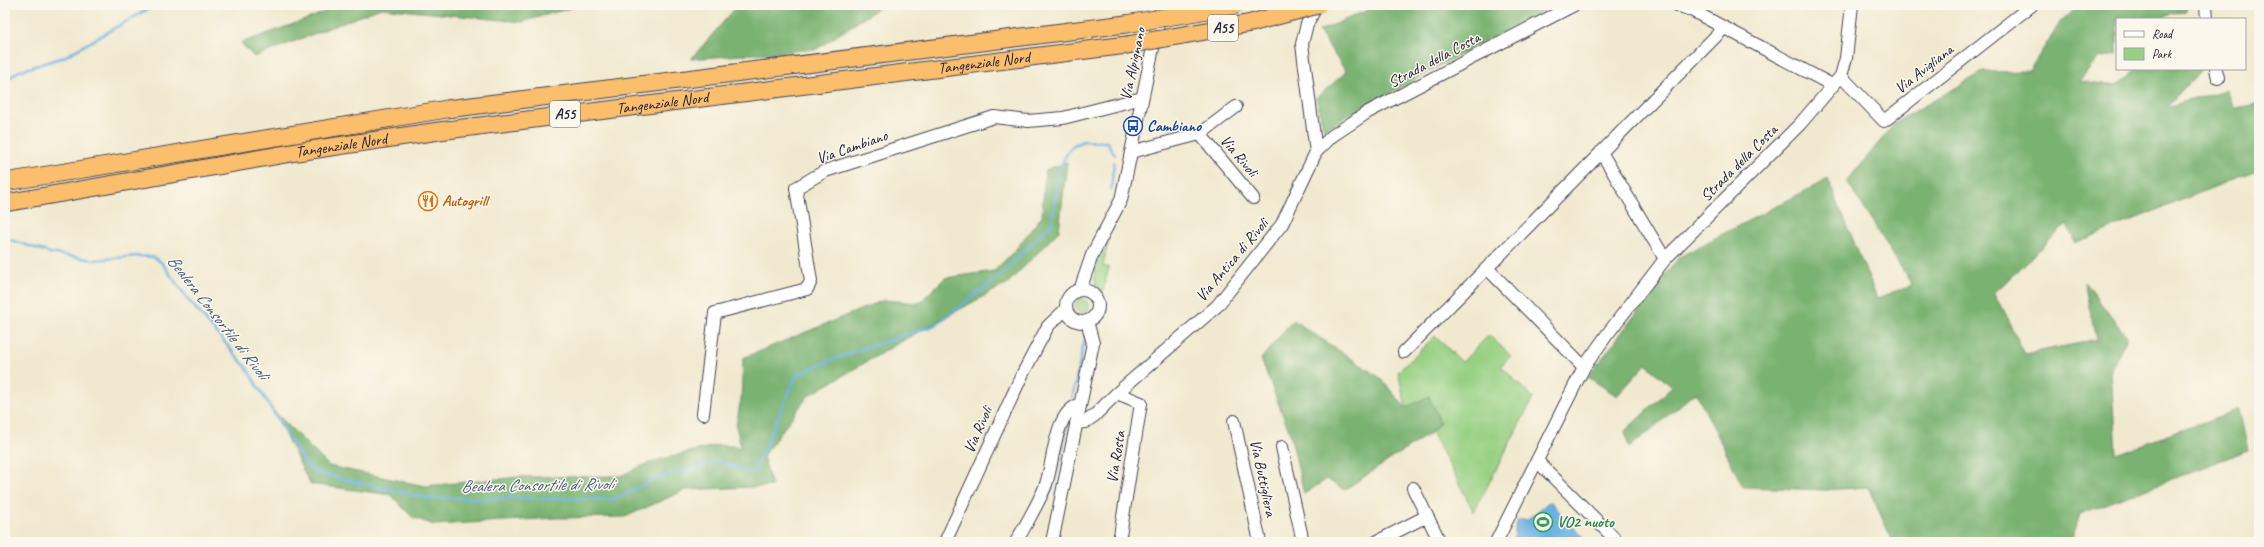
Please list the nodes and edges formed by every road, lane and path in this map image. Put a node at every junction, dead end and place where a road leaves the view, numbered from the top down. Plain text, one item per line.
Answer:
1 (1162, 5) edge
2 (1237, 5) edge
3 (1318, 5) edge
4 (1574, 5) edge
5 (1677, 5) edge
6 (1852, 5) edge
7 (2032, 5) edge
8 (2206, 5) edge
9 (2207, 18) edge
10 (1724, 28) junction
11 (1841, 76) junction
12 (1832, 85) junction
13 (1142, 98) junction
14 (1236, 107) dead end
15 (1200, 134) junction
16 (1131, 152) junction
17 (1316, 152) junction
18 (1601, 152) junction
19 (5, 182) edge
20 (1253, 198) dead end
21 (1121, 200) joint
22 (5, 203) edge
23 (1665, 260) junction
24 (1487, 268) junction
25 (1085, 291) junction
26 (1066, 309) junction
27 (1081, 321) junction
28 (1046, 333) junction
29 (1404, 352) dead end
30 (1584, 367) junction
31 (1117, 394) junction
32 (1079, 405) junction
33 (703, 414) dead end
34 (1234, 421) dead end
35 (1076, 423) junction
36 (1282, 447) dead end
37 (1537, 461) junction
38 (1413, 488) dead end
39 (1427, 516) junction
40 (945, 542) edge
41 (1016, 542) edge
42 (1052, 542) edge
43 (1119, 542) edge
44 (1260, 542) edge
45 (1303, 542) edge
46 (1376, 542) edge
47 (1440, 542) edge
48 (1496, 542) edge
49 (1618, 542) edge

1 - 13 street, Via Alpignano
2 - 19 highway, Tangenziale Nord / A55, bridge
3 - 17 street
3 - 22 highway, Tangenziale Nord / A55, bridge
4 - 17 street, Strada della Costa
5 - 10 street
6 - 11 street
7 - 11 street, Via Avigliana
8 - 9 street
10 - 12 street
10 - 18 street
11 - 12 street, Strada della Costa
12 - 23 street, Strada della Costa
13 - 16 street, Via Alpignano
13 - 33 street, Via Cambiano
14 - 15 street, Via Rivoli
15 - 16 street, Via Rivoli
15 - 20 street, Via Rivoli
16 - 21 street, Via Alpignano
17 - 31 street, Via Antica di Rivoli
18 - 23 street
18 - 24 street
21 - 25 street, Via Rivoli
23 - 30 street, Strada della Costa
24 - 29 street
24 - 30 street
25 - 26 street, Via Rivoli
25 - 27 street
26 - 27 street
26 - 28 street, Via Rivoli
27 - 28 street, Via Rivoli
27 - 32 street
28 - 40 street, Via Rivoli
30 - 37 street, Strada della Costa
31 - 35 street, Via Antica di Rivoli
31 - 43 street, Via Rosta
32 - 35 street
32 - 41 street
34 - 44 street, Via Buttigliera
35 - 42 street
36 - 45 street, Via Buttigliera
37 - 48 street, Strada della Costa
37 - 49 street
38 - 39 street
39 - 46 street
39 - 47 street

